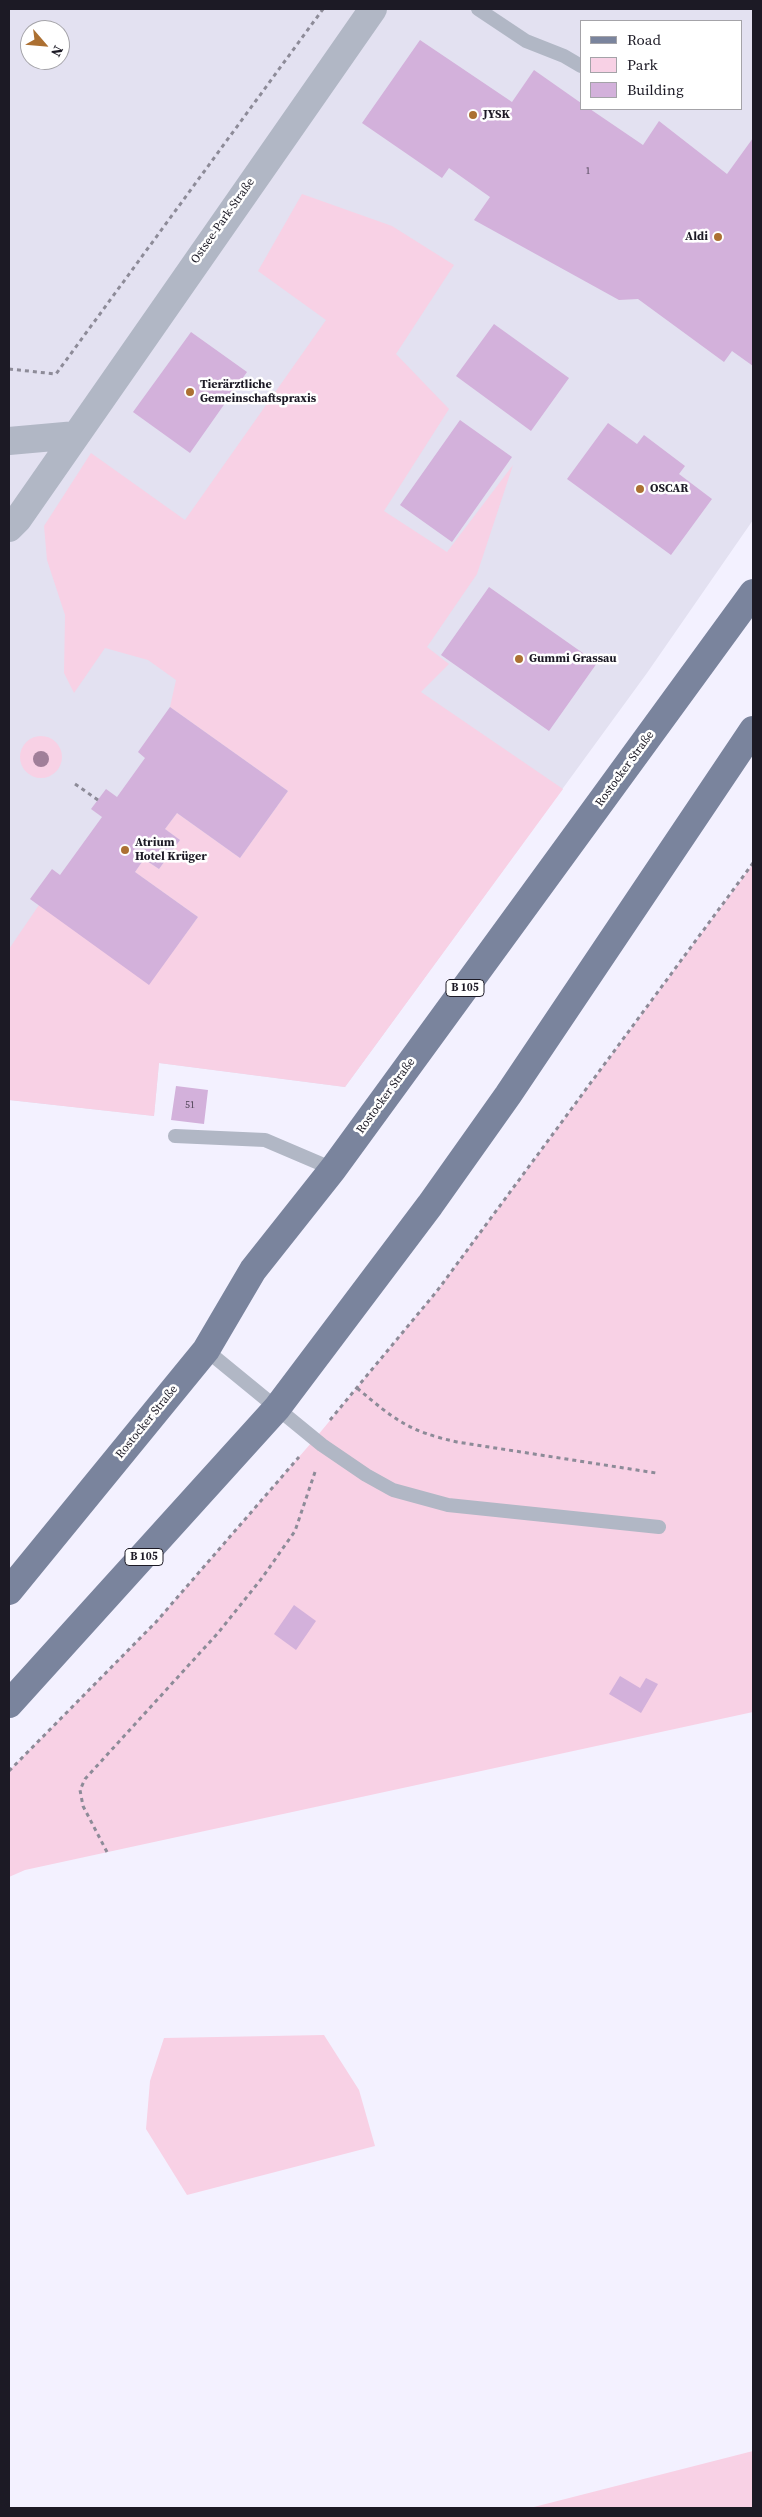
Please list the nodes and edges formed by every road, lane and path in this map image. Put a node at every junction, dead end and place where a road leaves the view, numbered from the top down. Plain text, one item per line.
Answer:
1 (323, 9) edge
2 (373, 9) edge
3 (478, 9) edge
4 (580, 65) edge
5 (9, 368) edge
6 (76, 435) junction
7 (9, 441) edge
8 (9, 528) edge
9 (753, 593) edge
10 (753, 730) edge
11 (75, 784) dead end
12 (98, 800) dead end
13 (753, 863) edge
14 (175, 1136) dead end
15 (333, 1168) junction
16 (206, 1350) junction
17 (357, 1388) junction
18 (277, 1408) junction
19 (319, 1442) junction
20 (656, 1473) dead end
21 (660, 1527) dead end
22 (9, 1591) edge
23 (9, 1704) edge
24 (9, 1771) edge
25 (107, 1852) dead end

1 - 5 path
2 - 6 street, Ostsee-Park-Straße
3 - 4 lane
6 - 7 street
6 - 8 street, Ostsee-Park-Straße
9 - 15 main road, Rostocker Straße / B 105
10 - 18 main road, B 105
11 - 12 path
13 - 17 path
14 - 15 lane
15 - 16 main road, Rostocker Straße / B 105
16 - 18 lane
16 - 22 main road, Rostocker Straße / B 105
17 - 19 path
17 - 20 path
18 - 19 lane
18 - 23 main road, B 105
19 - 21 lane
19 - 24 path
19 - 25 path

